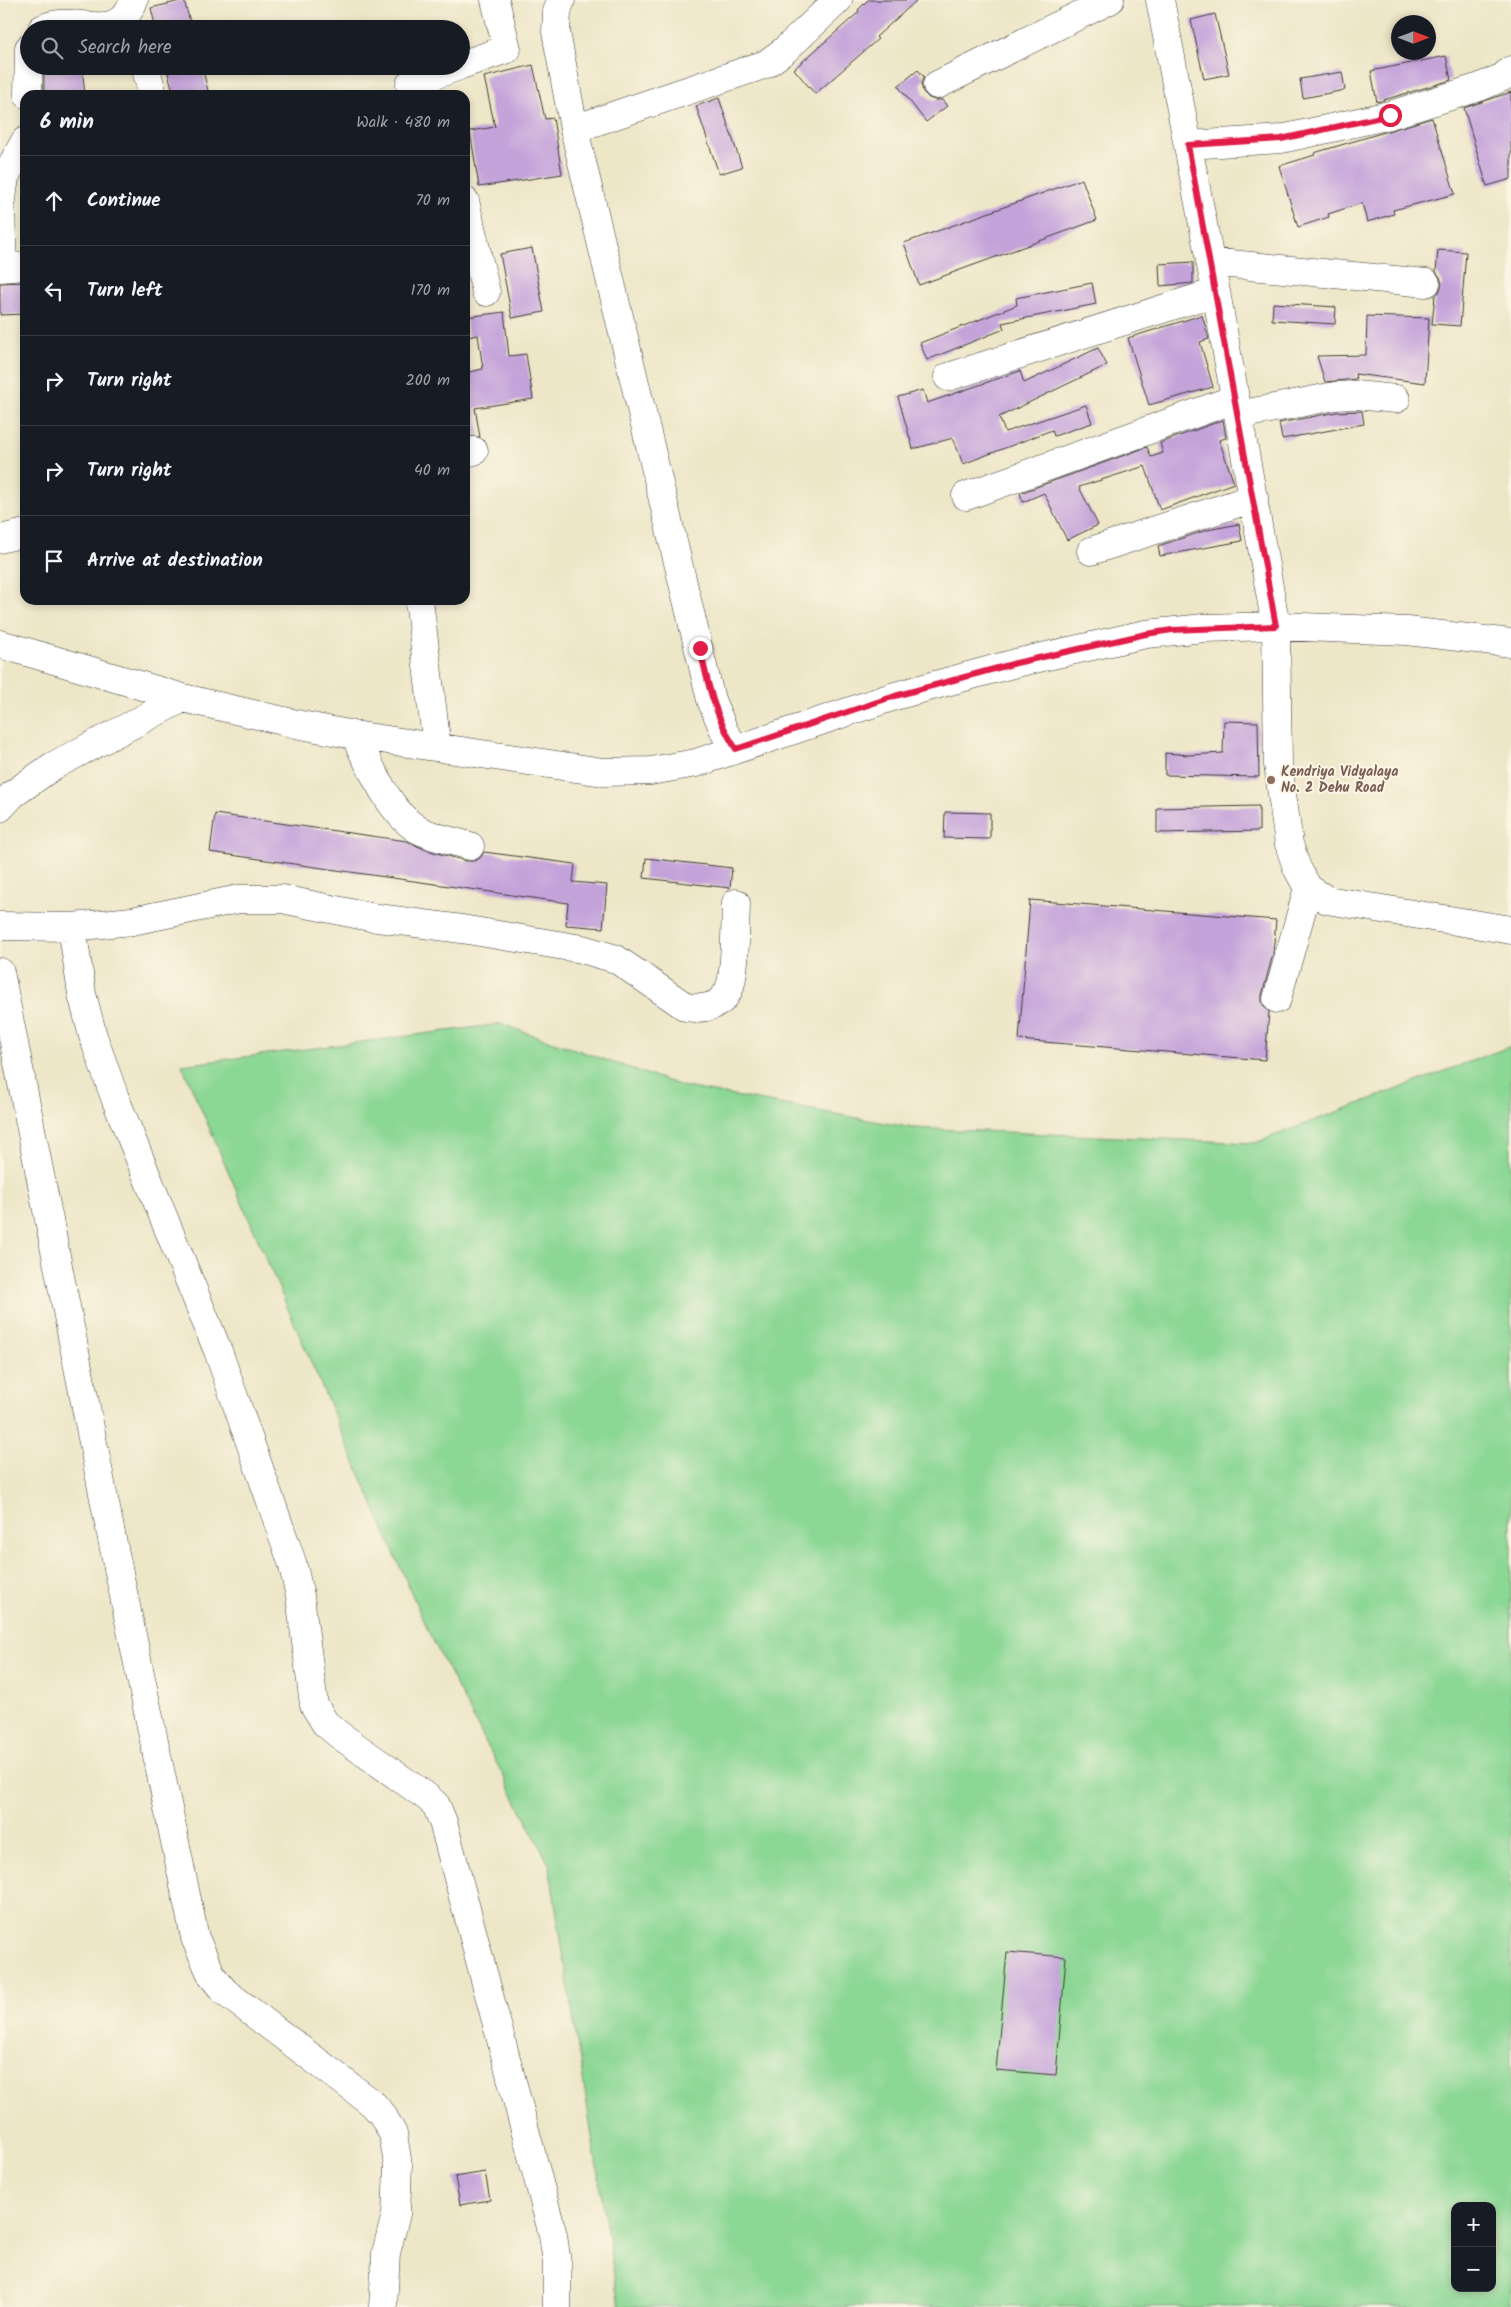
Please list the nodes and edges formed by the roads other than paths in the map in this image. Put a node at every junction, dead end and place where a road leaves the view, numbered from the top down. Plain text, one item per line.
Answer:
1 (495, 0) edge
2 (561, 0) edge
3 (838, 0) edge
4 (1110, 0) edge
5 (1160, 0) edge
6 (470, 62) edge
7 (1511, 70) edge
8 (28, 75) edge
9 (148, 75) edge
10 (435, 75) edge
11 (936, 85) dead end
12 (28, 90) edge
13 (152, 90) edge
14 (411, 90) edge
15 (574, 129) junction
16 (1188, 145) junction
17 (20, 150) edge
18 (470, 223) edge
19 (1210, 262) junction
20 (9, 268) edge
21 (1426, 283) dead end
22 (486, 292) dead end
23 (1216, 292) junction
24 (948, 378) dead end
25 (1396, 399) dead end
26 (1237, 407) junction
27 (966, 496) dead end
28 (1254, 498) junction
29 (20, 534) edge
30 (0, 539) edge
31 (1091, 551) dead end
32 (419, 605) edge
33 (1276, 626) junction
34 (1511, 643) edge
35 (0, 644) edge
36 (183, 698) junction
37 (354, 735) junction
38 (437, 747) junction
39 (736, 749) junction
40 (0, 808) edge
41 (470, 846) dead end
42 (1308, 888) junction
43 (736, 903) dead end
44 (0, 926) edge
45 (72, 927) junction
46 (1511, 930) edge
47 (0, 972) edge
48 (1277, 998) dead end
49 (382, 2307) edge
50 (556, 2307) edge

1 - 6 lane
2 - 15 lane
3 - 15 lane
4 - 11 lane
5 - 16 lane
7 - 16 lane
8 - 12 lane
9 - 13 lane
10 - 14 lane
15 - 39 lane
16 - 19 lane
17 - 20 lane
18 - 22 lane
19 - 21 lane
19 - 23 lane
23 - 24 lane
23 - 26 lane
25 - 26 lane
26 - 27 lane
26 - 28 lane
28 - 31 lane
28 - 33 lane
29 - 30 lane
32 - 38 lane
33 - 34 lane
33 - 39 lane
33 - 42 lane
35 - 36 lane
36 - 37 lane
36 - 40 lane
37 - 38 lane
37 - 41 lane
38 - 39 lane
42 - 46 lane
42 - 48 lane
43 - 45 lane
44 - 45 lane
45 - 50 lane
47 - 49 lane

